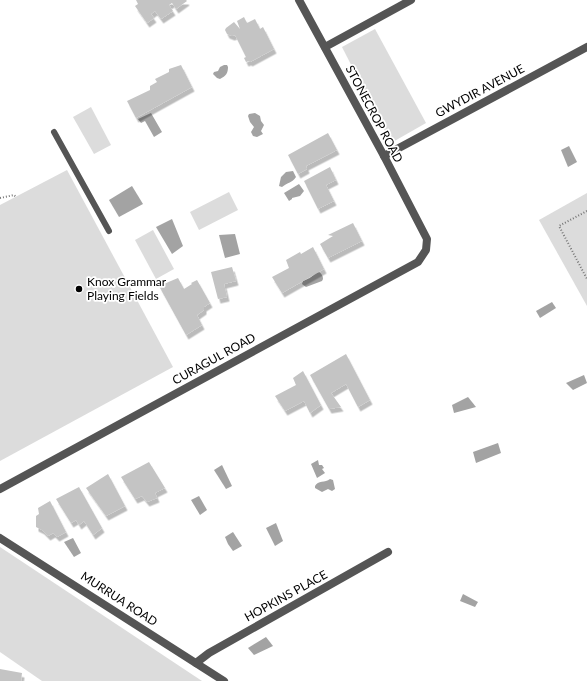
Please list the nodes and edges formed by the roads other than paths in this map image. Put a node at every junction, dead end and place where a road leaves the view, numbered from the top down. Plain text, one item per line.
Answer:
1 (299, 0) edge
2 (411, 0) edge
3 (325, 47) junction
4 (587, 47) edge
5 (54, 132) dead end
6 (384, 156) junction
7 (109, 231) dead end
8 (427, 239) joint
9 (0, 489) edge
10 (0, 538) edge
11 (388, 552) dead end
12 (196, 663) junction
13 (224, 681) edge

1 - 3 street, STONECROP ROAD
2 - 3 street
3 - 6 street, STONECROP ROAD
4 - 6 street, GWYDIR AVENUE
5 - 7 lane
6 - 8 street, STONECROP ROAD
8 - 9 street, CURAGUL ROAD
10 - 12 street, MURRUA ROAD
11 - 12 street, HOPKINS PLACE
12 - 13 street, MURRUA ROAD

